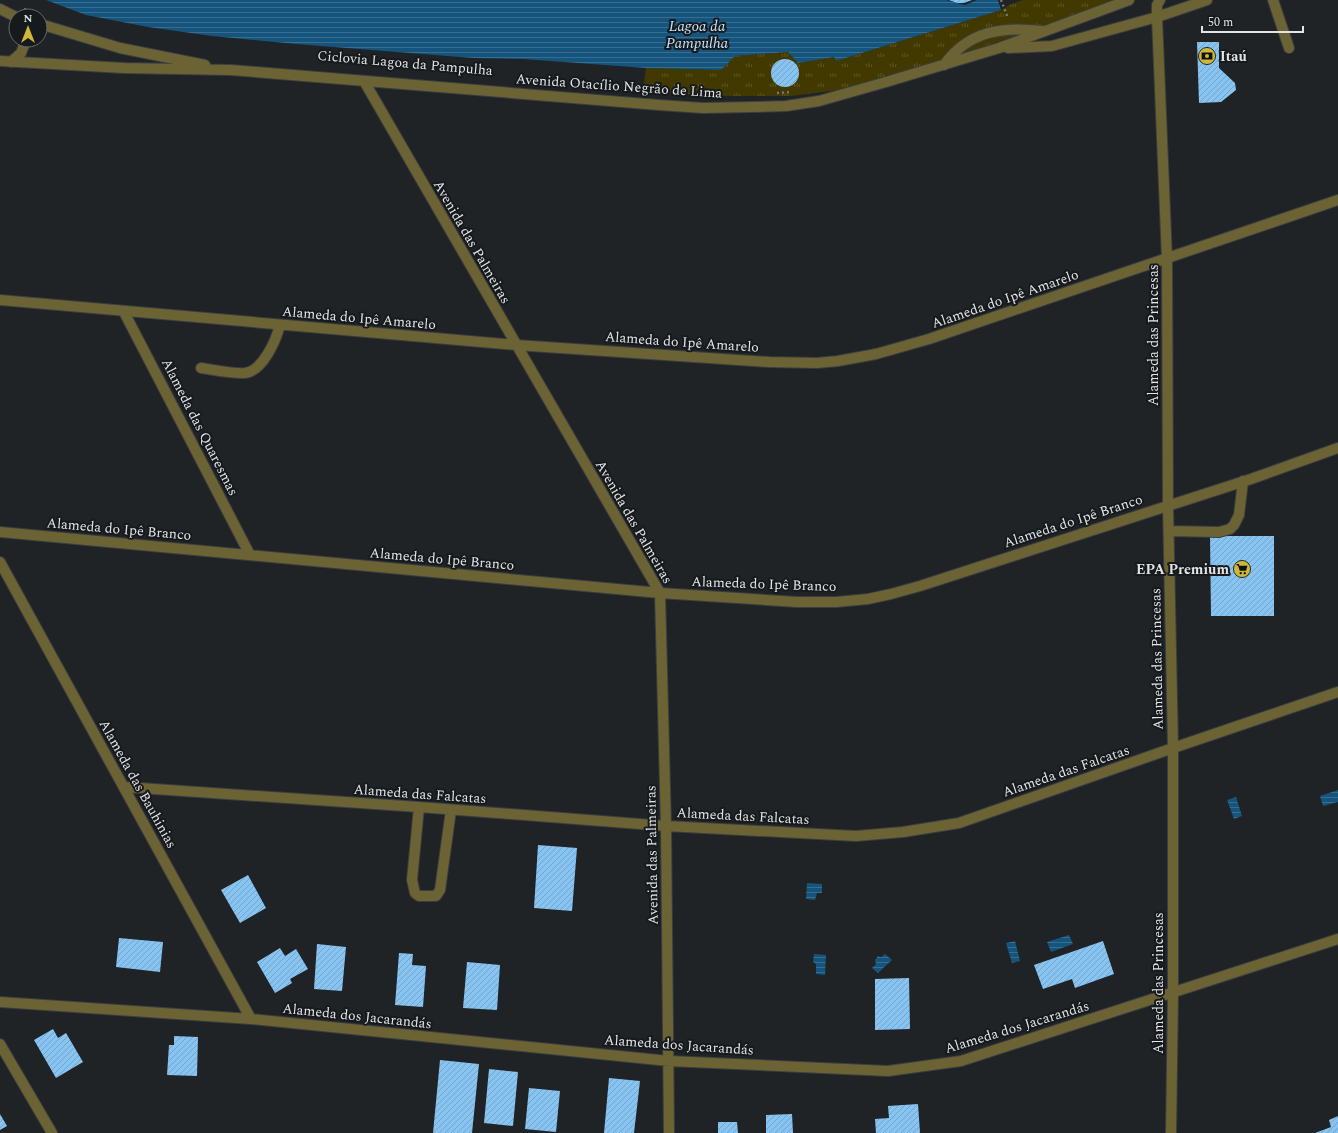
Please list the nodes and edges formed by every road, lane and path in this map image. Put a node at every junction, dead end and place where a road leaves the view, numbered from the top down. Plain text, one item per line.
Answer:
1 (1001, 0) edge
2 (1129, 0) edge
3 (1160, 0) edge
4 (1207, 0) edge
5 (1273, 0) edge
6 (1157, 17) junction
7 (48, 22) edge
8 (1010, 23) dead end
9 (1044, 32) junction
10 (23, 48) edge
11 (999, 48) junction
12 (1289, 48) dead end
13 (0, 61) edge
14 (11, 62) junction
15 (944, 65) junction
16 (231, 70) junction
17 (364, 81) junction
18 (793, 92) dead end
19 (770, 94) dead end
20 (1338, 200) edge
21 (1167, 258) junction
22 (0, 300) edge
23 (124, 312) junction
24 (280, 325) junction
25 (516, 345) junction
26 (201, 368) dead end
27 (1338, 448) edge
28 (1243, 481) junction
29 (1168, 505) junction
30 (1169, 531) junction
31 (0, 532) edge
32 (250, 555) junction
33 (0, 562) edge
34 (660, 593) junction
35 (1338, 692) edge
36 (1172, 748) junction
37 (125, 787) junction
38 (419, 807) junction
39 (450, 810) junction
40 (666, 826) junction
41 (1338, 939) edge
42 (1173, 993) junction
43 (0, 1002) edge
44 (251, 1019) junction
45 (0, 1044) edge
46 (669, 1061) junction
47 (52, 1133) edge
48 (669, 1133) edge
49 (1171, 1133) edge

1 - 8 path
2 - 9 street, Avenida Otacílio Negrão de Lima
3 - 6 street, Alameda das Princesas
4 - 6 street, Avenida Otacílio Negrão de Lima
5 - 12 street
6 - 11 street, Avenida Otacílio Negrão de Lima
6 - 21 street, Alameda das Princesas
7 - 16 street, Avenida Otacílio Negrão de Lima
9 - 11 street, Avenida Otacílio Negrão de Lima
9 - 15 street
10 - 14 street
11 - 15 street, Avenida Otacílio Negrão de Lima
13 - 14 street, Avenida Otacílio Negrão de Lima
14 - 16 street, Avenida Otacílio Negrão de Lima
15 - 17 street, Avenida Otacílio Negrão de Lima
16 - 17 street, Avenida Otacílio Negrão de Lima
17 - 25 street, Avenida das Palmeiras
18 - 19 path
20 - 21 street, Alameda do Ipê Amarelo
21 - 25 street, Alameda do Ipê Amarelo
21 - 29 street, Alameda das Princesas
22 - 23 street, Alameda do Ipê Amarelo
23 - 24 street, Alameda do Ipê Amarelo
23 - 32 street, Alameda das Quaresmas
24 - 25 street, Alameda do Ipê Amarelo
24 - 26 street
25 - 34 street, Avenida das Palmeiras
27 - 28 street, Alameda do Ipê Branco
28 - 29 street, Alameda do Ipê Branco
28 - 30 street
29 - 30 street, Alameda das Princesas
29 - 34 street, Alameda do Ipê Branco
30 - 36 street, Alameda das Princesas
31 - 32 street, Alameda do Ipê Branco
32 - 34 street, Alameda do Ipê Branco
33 - 37 street, Alameda das Bauhinias
34 - 40 street, Avenida das Palmeiras
35 - 36 street, Alameda das Falcatas
36 - 40 street, Alameda das Falcatas
36 - 42 street, Alameda das Princesas
37 - 38 street, Alameda das Falcatas
37 - 44 street, Alameda das Bauhinias
38 - 39 street, Alameda das Falcatas
38 - 39 street
39 - 40 street, Alameda das Falcatas
40 - 46 street, Avenida das Palmeiras
41 - 42 street, Alameda dos Jacarandás
42 - 46 street, Alameda dos Jacarandás
42 - 49 street, Alameda das Princesas
43 - 44 street, Alameda dos Jacarandás
44 - 46 street, Alameda dos Jacarandás
45 - 47 street
46 - 48 street, Avenida das Palmeiras

